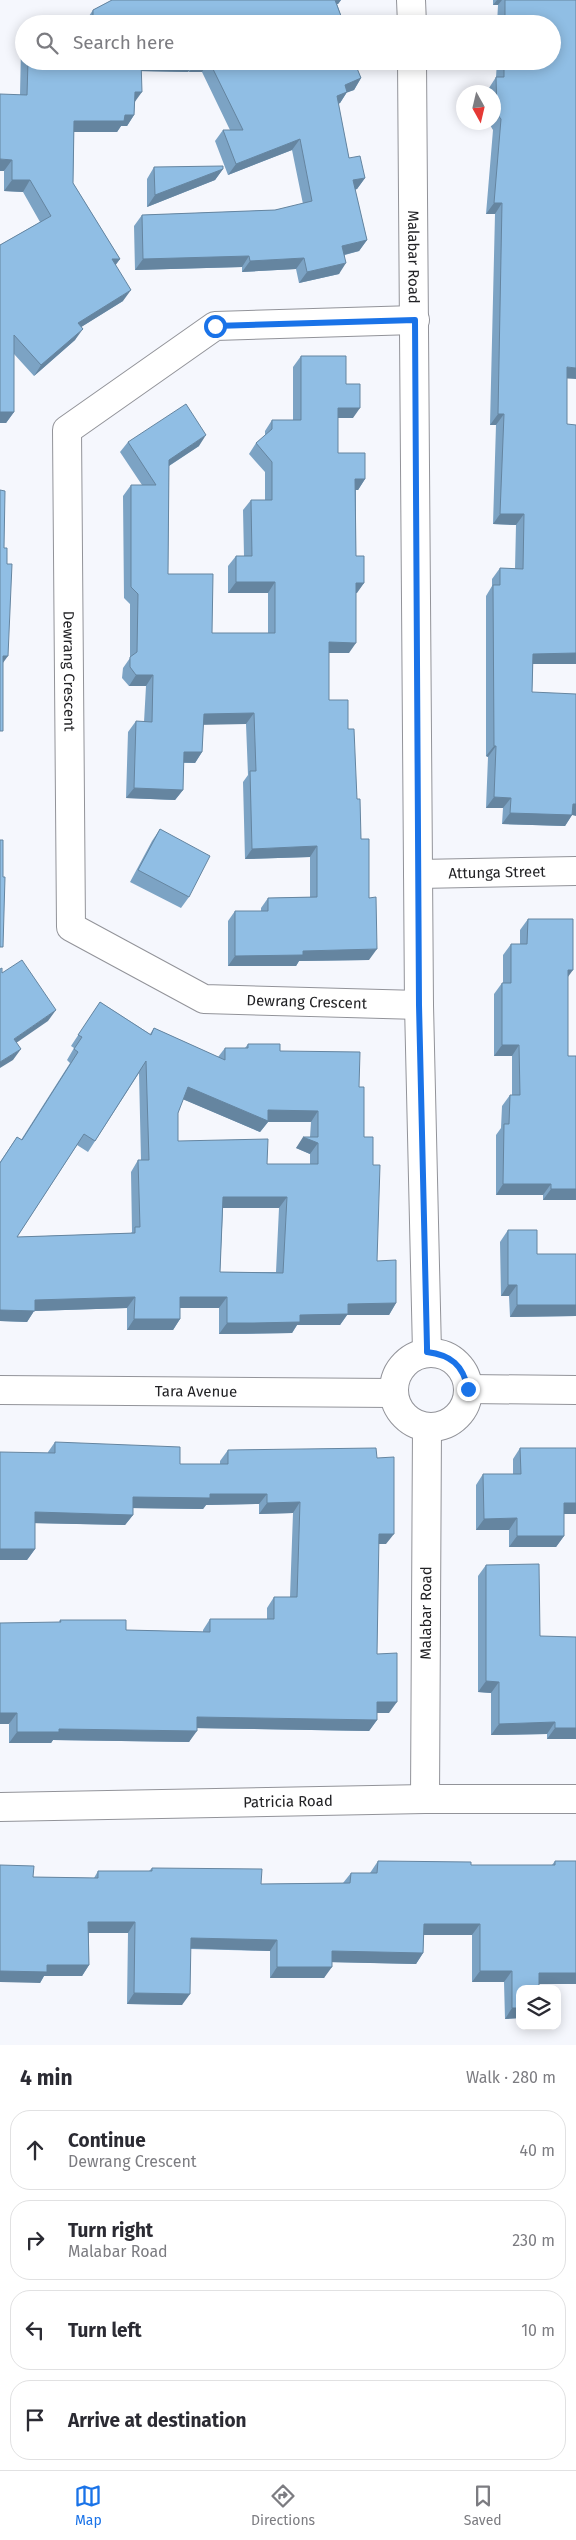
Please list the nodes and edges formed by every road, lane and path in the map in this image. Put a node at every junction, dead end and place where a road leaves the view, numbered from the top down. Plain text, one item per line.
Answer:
1 (411, 0) edge
2 (412, 15) edge
3 (412, 70) edge
4 (415, 320) junction
5 (576, 871) edge
6 (418, 874) junction
7 (419, 1005) junction
8 (427, 1352) junction
9 (468, 1389) junction
10 (0, 1390) edge
11 (576, 1390) edge
12 (393, 1393) junction
13 (428, 1427) junction
14 (576, 1799) edge
15 (425, 1800) junction
16 (0, 1808) edge

1 - 2 street
3 - 4 street, Malabar Road
4 - 6 street, Malabar Road
4 - 7 street, Dewrang Crescent
5 - 6 street, Attunga Street
6 - 7 street, Malabar Road
7 - 8 street, Malabar Road
8 - 9 street
8 - 12 street
9 - 11 street
9 - 13 street
10 - 12 street, Tara Avenue
12 - 13 street
13 - 15 street, Malabar Road
14 - 15 street, Patricia Road
15 - 16 street, Patricia Road

